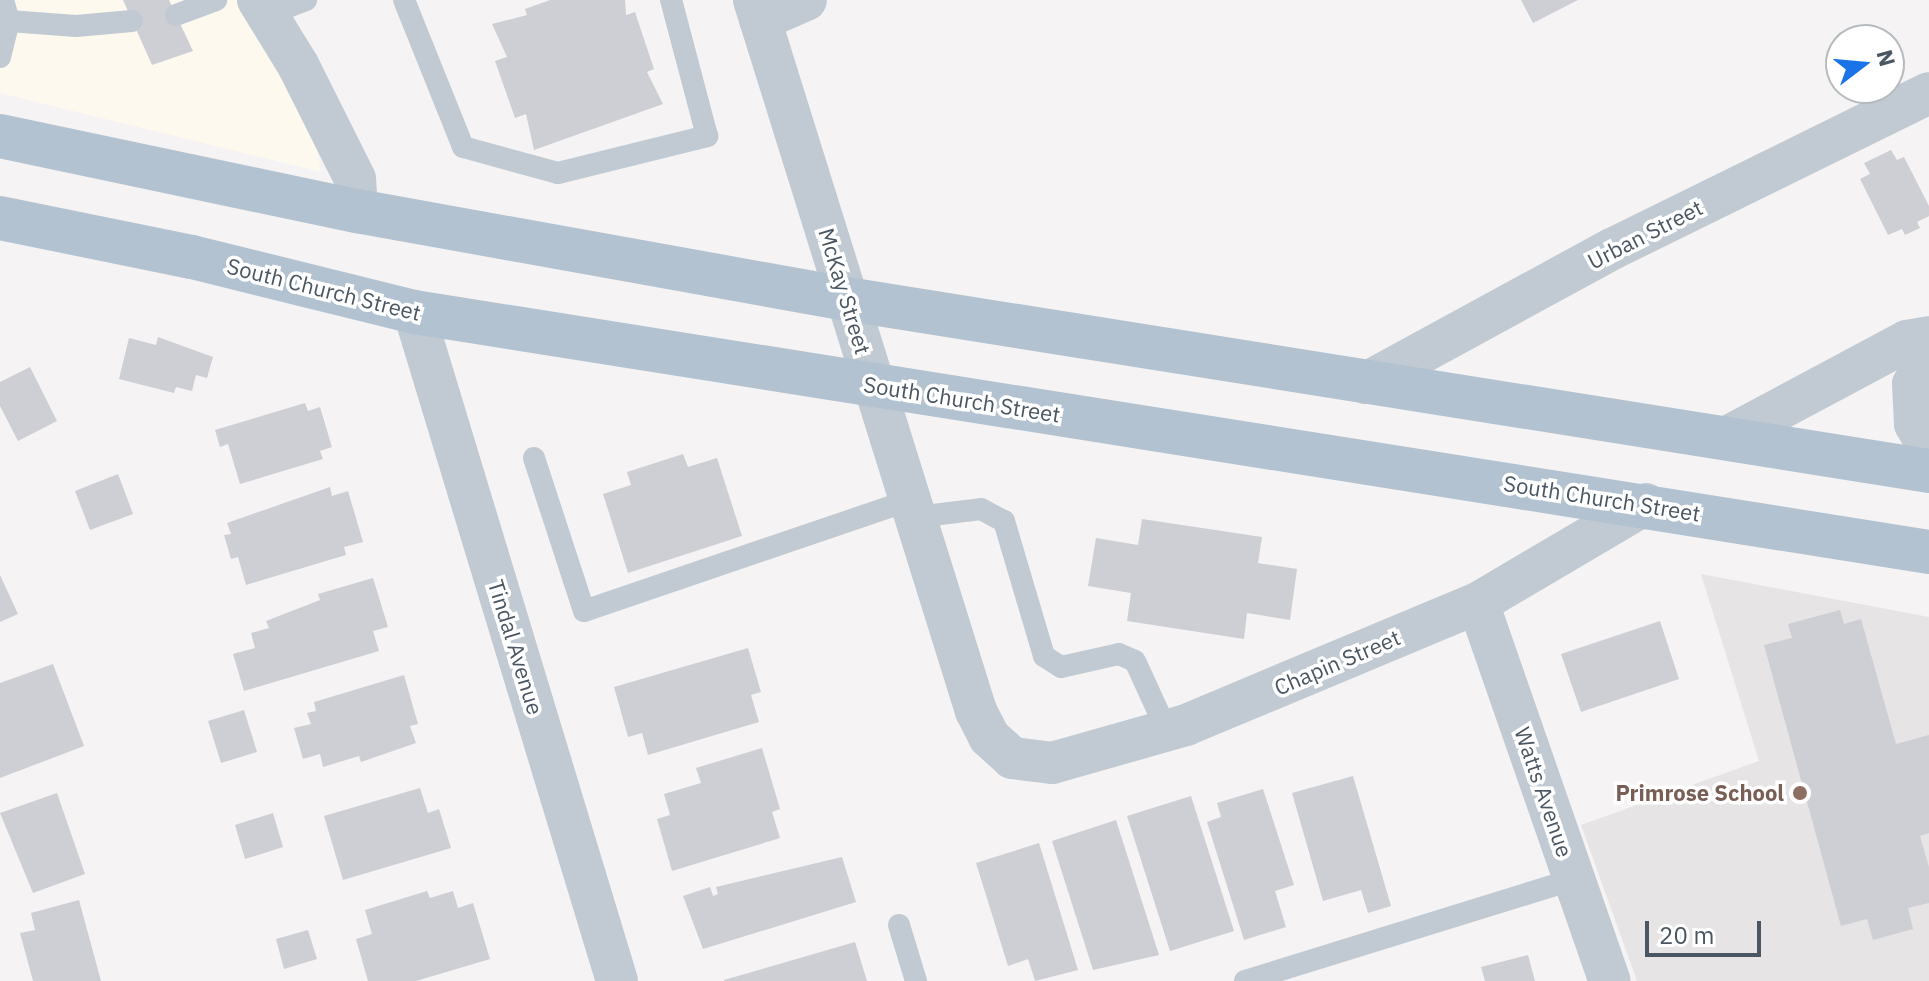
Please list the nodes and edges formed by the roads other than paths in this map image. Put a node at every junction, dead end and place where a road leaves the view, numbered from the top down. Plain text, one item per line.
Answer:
1 (216, 0) edge
2 (306, 0) edge
3 (404, 0) edge
4 (671, 0) edge
5 (806, 0) edge
6 (262, 7) edge
7 (757, 10) edge
8 (6, 11) edge
9 (176, 15) dead end
10 (132, 21) dead end
11 (0, 57) edge
12 (1929, 93) edge
13 (0, 136) edge
14 (357, 211) junction
15 (0, 218) edge
16 (847, 299) junction
17 (414, 312) junction
18 (1929, 337) edge
19 (1929, 362) edge
20 (1366, 383) junction
21 (875, 386) junction
22 (1729, 436) junction
23 (1929, 448) edge
24 (534, 458) dead end
25 (1929, 471) edge
26 (1646, 504) junction
27 (913, 509) junction
28 (1929, 552) edge
29 (1478, 603) junction
30 (1167, 731) junction
31 (1009, 756) joint
32 (1575, 879) junction
33 (899, 925) dead end
34 (617, 981) edge
35 (916, 981) edge
36 (1245, 981) edge
37 (1610, 981) edge

1 - 9 lane
2 - 6 lane
3 - 4 lane
5 - 7 street
6 - 14 street
7 - 16 street, McKay Street
8 - 10 lane
8 - 11 lane
12 - 20 street, Urban Street
13 - 14 main road
14 - 16 main road
15 - 17 main road, South Church Street
16 - 20 main road
16 - 21 street, McKay Street
17 - 21 main road, South Church Street
17 - 34 street, Tindal Avenue
18 - 22 street
19 - 23 street
20 - 22 main road
21 - 26 main road, South Church Street
21 - 27 street, McKay Street
22 - 25 main road
24 - 27 lane
26 - 28 main road, South Church Street
26 - 29 street, Chapin Street
27 - 30 lane
27 - 31 street, McKay Street
29 - 30 street, Chapin Street
29 - 32 street, Watts Avenue
30 - 31 street, Chapin Street
32 - 36 lane
32 - 37 street, Watts Avenue
33 - 35 lane

